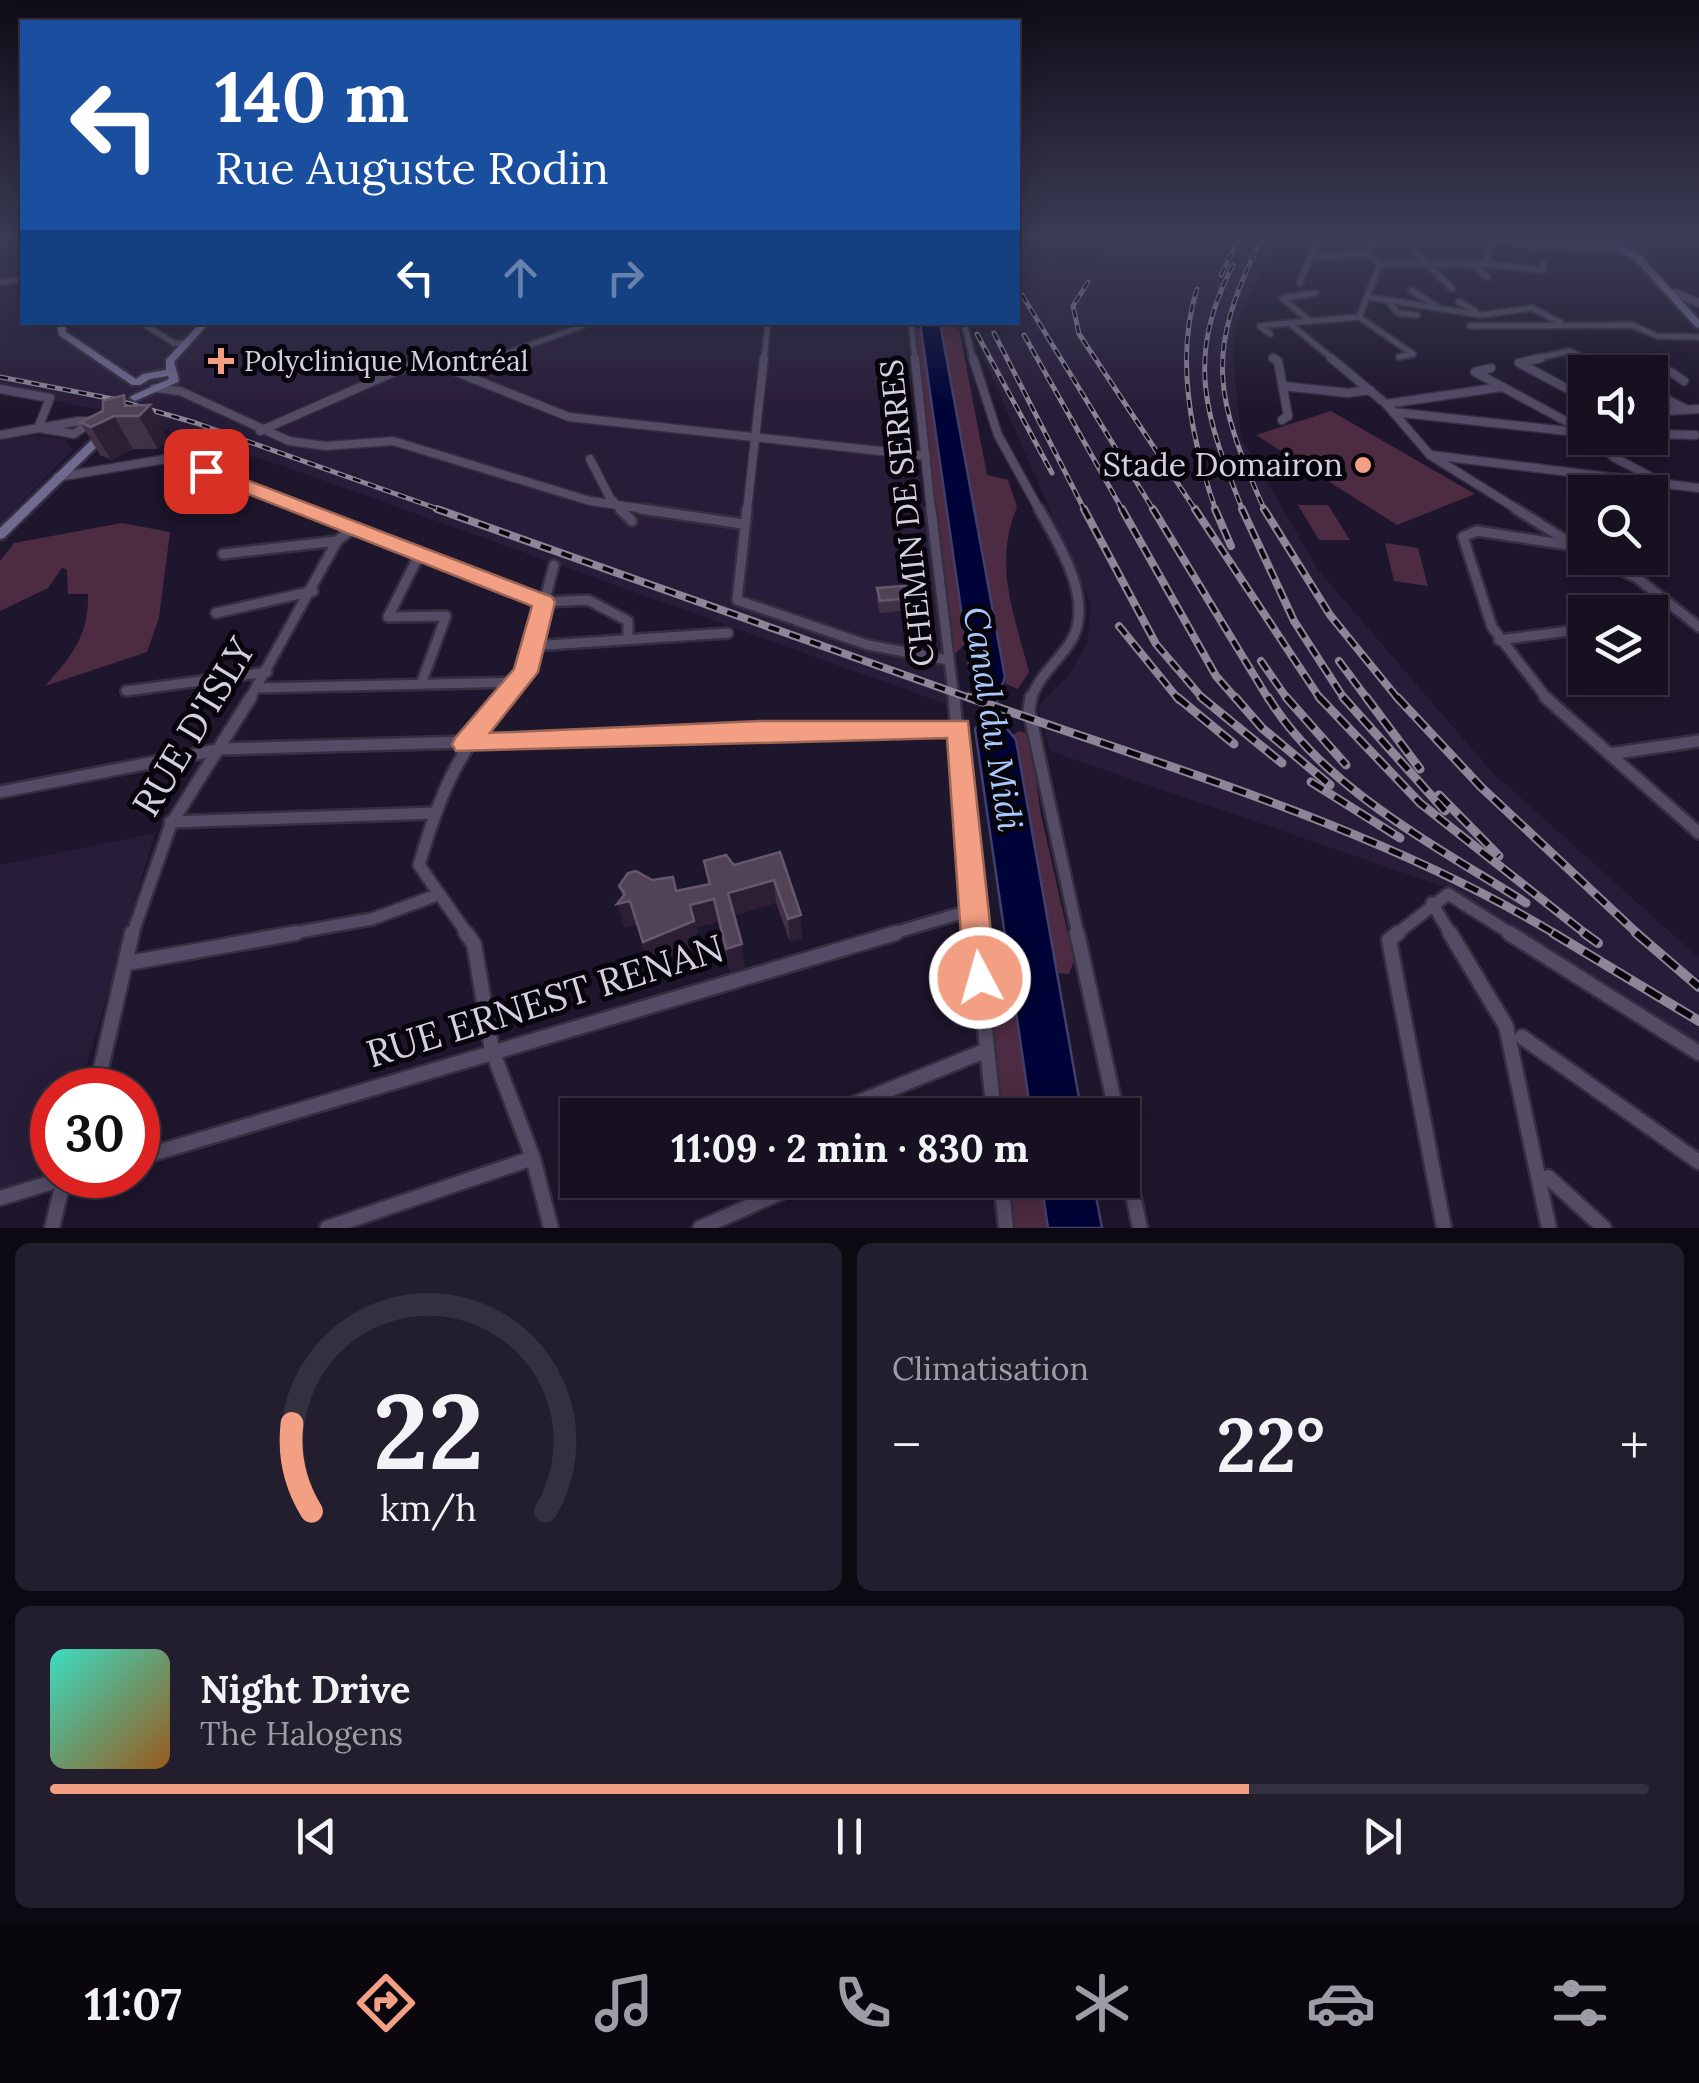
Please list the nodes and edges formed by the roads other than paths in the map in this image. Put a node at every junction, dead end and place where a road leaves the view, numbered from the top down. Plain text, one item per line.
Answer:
1 (1300, 295) edge
2 (1419, 295) edge
3 (1674, 295) edge
4 (1368, 297) joint
5 (1387, 300) junction
6 (1679, 300) junction
7 (1458, 302) dead end
8 (1699, 303) edge
9 (1437, 308) junction
10 (1417, 315) dead end
11 (1481, 315) junction
12 (1359, 316) junction
13 (1310, 322) junction
14 (1289, 323) junction
15 (1699, 324) edge
16 (61, 325) edge
17 (144, 325) edge
18 (153, 325) edge
19 (203, 325) edge
20 (768, 325) edge
21 (912, 325) edge
22 (965, 325) edge
23 (1563, 325) junction
24 (560, 326) edge
25 (1470, 326) dead end
26 (149, 328) junction
27 (1270, 334) dead end
28 (1699, 336) edge
29 (186, 343) junction
30 (1580, 349) dead end
31 (1570, 351) junction
32 (1578, 355) edge
33 (1272, 357) dead end
34 (1399, 357) dead end
35 (1492, 368) dead end
36 (460, 370) junction
37 (1671, 372) joint
38 (1685, 372) dead end
39 (171, 376) junction
40 (1684, 381) dead end
41 (1283, 386) junction
42 (144, 387) junction
43 (1504, 387) junction
44 (1368, 388) junction
45 (0, 389) edge
46 (1568, 389) edge
47 (180, 392) junction
48 (1668, 400) edge
49 (1386, 404) junction
50 (1686, 409) junction
51 (1699, 409) edge
52 (1668, 410) edge
53 (1392, 412) junction
54 (1282, 420) dead end
55 (1565, 420) junction
56 (1568, 420) edge
57 (116, 422) edge
58 (1568, 422) edge
59 (38, 428) junction
60 (1557, 430) junction
61 (260, 431) junction
62 (1568, 431) edge
63 (0, 434) edge
64 (1668, 434) edge
65 (1695, 435) dead end
66 (755, 438) junction
67 (1420, 447) joint
68 (1430, 455) junction
69 (1613, 455) edge
70 (926, 456) junction
71 (590, 459) dead end
72 (1600, 475) edge
73 (1646, 475) edge
74 (58, 477) junction
75 (226, 480) junction
76 (1668, 483) edge
77 (1699, 488) edge
78 (185, 503) dead end
79 (616, 506) junction
80 (320, 517) junction
81 (632, 521) dead end
82 (743, 524) junction
83 (352, 529) junction
84 (0, 535) edge
85 (332, 539) junction
86 (1568, 543) edge
87 (1568, 544) edge
88 (224, 554) dead end
89 (420, 555) junction
90 (554, 564) dead end
91 (1630, 575) edge
92 (312, 591) junction
93 (544, 602) junction
94 (216, 613) dead end
95 (1699, 627) edge
96 (1568, 631) edge
97 (728, 633) dead end
98 (628, 639) junction
99 (1499, 640) junction
100 (532, 646) junction
101 (948, 660) junction
102 (267, 672) junction
103 (518, 682) junction
104 (421, 684) junction
105 (258, 688) junction
106 (126, 691) dead end
107 (959, 728) junction
108 (1699, 741) edge
109 (466, 744) junction
110 (222, 749) junction
111 (1609, 754) junction
112 (0, 792) edge
113 (434, 814) junction
114 (170, 822) junction
115 (1699, 833) edge
116 (437, 895) junction
117 (1432, 903) junction
118 (972, 910) junction
119 (128, 963) junction
120 (1522, 1038) dead end
121 (492, 1050) junction
122 (988, 1050) junction
123 (1699, 1054) edge
124 (102, 1068) edge
125 (870, 1098) edge
126 (992, 1098) edge
127 (1112, 1098) edge
128 (160, 1151) edge
129 (533, 1158) junction
130 (1699, 1162) edge
131 (1548, 1177) dead end
132 (30, 1189) edge
133 (0, 1198) edge
134 (64, 1198) edge
135 (768, 1198) edge
136 (1003, 1198) edge
137 (1134, 1198) edge
138 (52, 1228) edge
139 (327, 1228) edge
140 (551, 1228) edge
141 (700, 1228) edge
142 (1006, 1228) edge
143 (1140, 1228) edge
144 (1444, 1228) edge
145 (1550, 1228) edge
146 (1604, 1228) edge

1 - 13 street
2 - 9 street
3 - 6 main road
4 - 5 street
4 - 12 street
5 - 9 street
5 - 10 street
6 - 8 street
6 - 15 main road
7 - 11 street
9 - 11 street
11 - 23 street
12 - 13 street
12 - 34 street
13 - 14 street
14 - 27 street
14 - 44 street
16 - 42 main road
17 - 26 street
18 - 26 street
19 - 29 main road
20 - 66 street
21 - 70 street, CHEMIN DE SERRES
22 - 127 street
23 - 25 street
23 - 28 street
24 - 36 street
26 - 29 street
29 - 39 main road
30 - 31 street
31 - 32 street
31 - 46 street
33 - 41 street
35 - 43 street
36 - 61 street
36 - 66 street
37 - 38 street
37 - 40 street
39 - 42 main road
39 - 42 main road
39 - 47 street
41 - 44 street
41 - 54 street
42 - 47 street
43 - 49 street
43 - 55 street
44 - 49 street
45 - 59 street
47 - 61 street
48 - 50 street
49 - 53 street
50 - 51 street
50 - 52 street
53 - 60 street
53 - 67 street
55 - 56 street
55 - 58 street
55 - 60 street
57 - 74 main road
59 - 59 street
59 - 63 street
60 - 62 street
61 - 79 street
64 - 65 street
66 - 70 street
66 - 82 street
67 - 68 street
68 - 72 street
68 - 86 street
69 - 73 street
70 - 101 street, CHEMIN DE SERRES
71 - 79 street
74 - 75 street
74 - 84 main road
75 - 78 street
75 - 80 street
76 - 77 street
79 - 81 street
79 - 82 street
80 - 83 street
80 - 85 street
82 - 101 street
83 - 85 street, RUE D'ISLY
83 - 89 street
85 - 88 street
85 - 92 street, RUE D'ISLY
87 - 99 street
89 - 93 street
89 - 104 street
90 - 93 street
91 - 95 street
92 - 94 street
92 - 102 street, RUE D'ISLY
93 - 98 street
93 - 100 street
96 - 99 street
97 - 98 street
98 - 100 street
99 - 111 street
100 - 103 street
101 - 107 street, CHEMIN DE SERRES
102 - 105 street, RUE D'ISLY
102 - 106 street
103 - 104 street
103 - 109 street
104 - 105 street
105 - 110 street, RUE D'ISLY
107 - 109 street
107 - 118 street, CHEMIN DE SERRES
108 - 111 street
109 - 110 street
109 - 113 street
110 - 112 street
110 - 114 street, RUE D'ISLY
111 - 115 street
113 - 114 street
113 - 116 street
114 - 119 street, RUE D'ISLY
116 - 119 street
116 - 121 street
117 - 123 street
117 - 144 street
117 - 145 street
118 - 121 street, RUE ERNEST RENAN
118 - 122 street, CHEMIN DE SERRES
119 - 124 street, RUE D'ISLY
120 - 130 street
121 - 128 street, RUE ERNEST RENAN
121 - 129 street
122 - 125 street
122 - 126 street, CHEMIN DE SERRES
129 - 139 street
129 - 140 street
131 - 146 street
132 - 133 street
134 - 138 street
135 - 141 street
136 - 142 street
137 - 143 street

